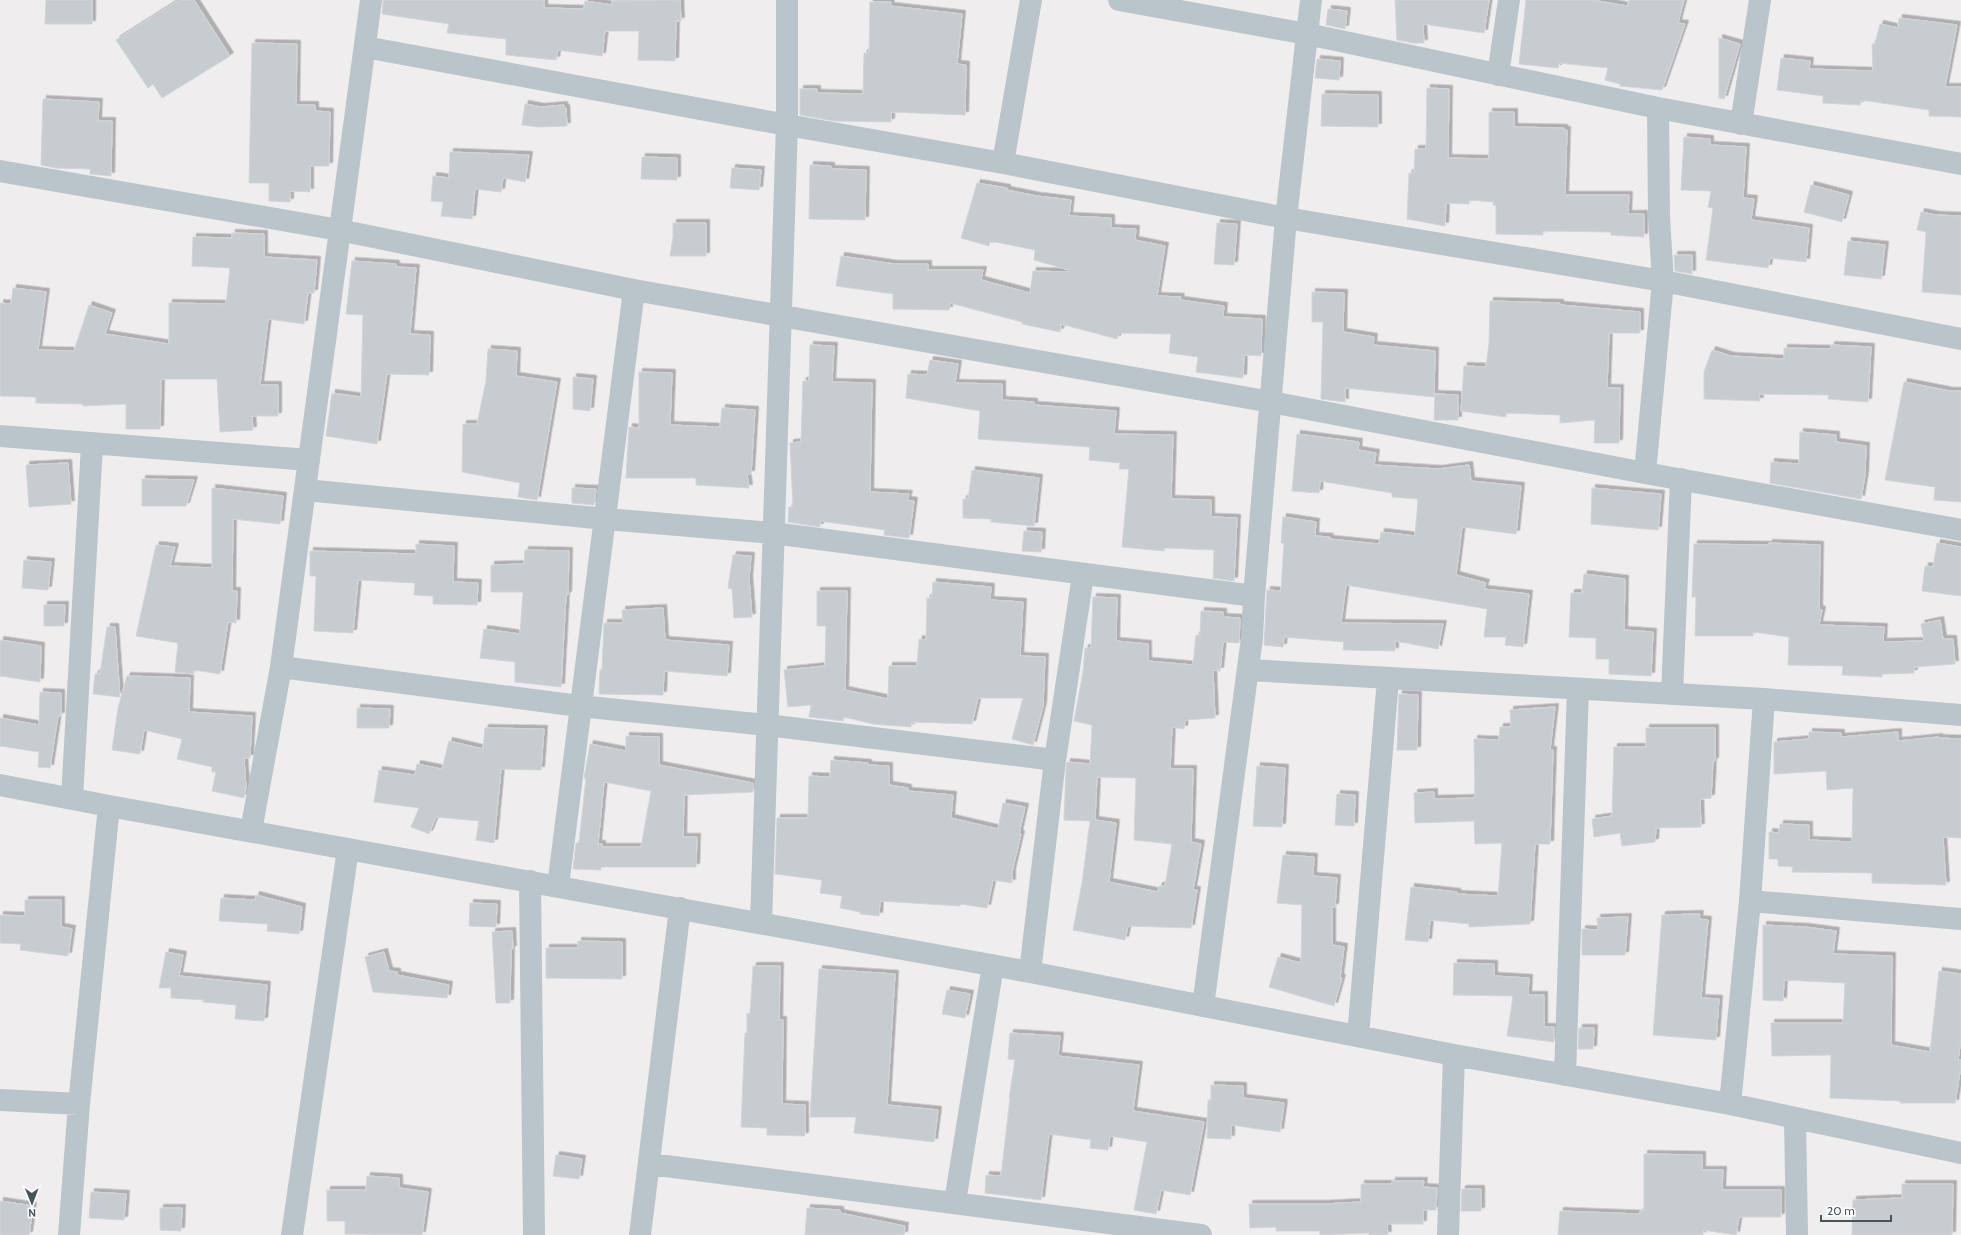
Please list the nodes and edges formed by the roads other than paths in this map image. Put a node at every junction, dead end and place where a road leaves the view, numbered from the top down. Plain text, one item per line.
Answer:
1 (371, 0) edge
2 (787, 0) edge
3 (1031, 0) edge
4 (1119, 0) edge
5 (1311, 0) edge
6 (1509, 0) edge
7 (1760, 0) edge
8 (1155, 4) edge
9 (1307, 34) junction
10 (365, 47) junction
11 (1498, 75) junction
12 (1658, 108) junction
13 (1741, 124) junction
14 (787, 125) junction
15 (1003, 163) junction
16 (1961, 164) edge
17 (0, 172) edge
18 (1286, 218) junction
19 (339, 230) junction
20 (1662, 281) junction
21 (634, 290) junction
22 (780, 316) junction
23 (1961, 339) edge
24 (1271, 402) junction
25 (0, 436) edge
26 (92, 445) junction
27 (309, 460) junction
28 (1645, 473) junction
29 (1681, 479) junction
30 (305, 490) junction
31 (606, 519) junction
32 (1961, 530) edge
33 (773, 533) junction
34 (1083, 574) junction
35 (1254, 596) junction
36 (281, 667) junction
37 (1248, 670) junction
38 (1388, 679) junction
39 (1578, 689) junction
40 (1672, 694) junction
41 (1764, 699) junction
42 (579, 706) junction
43 (1961, 715) edge
44 (767, 725) junction
45 (1056, 760) junction
46 (0, 784) edge
47 (72, 798) junction
48 (109, 806) junction
49 (251, 831) junction
50 (348, 849) junction
51 (530, 881) junction
52 (558, 886) junction
53 (1750, 901) junction
54 (680, 908) junction
55 (1961, 919) edge
56 (761, 923) junction
57 (993, 965) junction
58 (1030, 972) junction
59 (1203, 1006) junction
60 (1358, 1036) junction
61 (1454, 1055) junction
62 (1565, 1075) junction
63 (0, 1100) edge
64 (79, 1104) junction
65 (1730, 1104) junction
66 (1795, 1118) junction
67 (1961, 1152) edge
68 (650, 1164) junction
69 (955, 1202) junction
70 (1142, 1231) edge
71 (69, 1235) edge
72 (292, 1235) edge
73 (534, 1235) edge
74 (640, 1235) edge
75 (1201, 1235) edge
76 (1448, 1235) edge
77 (1797, 1235) edge

1 - 10 street
2 - 14 street
3 - 15 street
4 - 8 street
5 - 9 street
6 - 11 street
7 - 13 street
8 - 9 street
9 - 11 street
9 - 18 street
10 - 14 street
10 - 19 street
11 - 12 street
12 - 13 street
12 - 20 street
13 - 16 street
14 - 15 street
14 - 22 street
15 - 18 street
17 - 19 street
18 - 20 street
18 - 24 street
19 - 21 street
19 - 27 street
20 - 23 street
20 - 28 street
21 - 22 street
21 - 31 street
22 - 24 street
22 - 33 street
24 - 28 street
24 - 35 street
25 - 26 street
26 - 27 street
26 - 47 street
27 - 30 street
28 - 29 street
29 - 32 street
29 - 40 street
30 - 31 street
30 - 36 street
31 - 33 street
31 - 42 street
33 - 34 street
33 - 44 street
34 - 35 street
34 - 45 street
35 - 37 street
36 - 42 street
36 - 49 street
37 - 38 street
37 - 59 street
38 - 39 street
38 - 60 street
39 - 40 street
39 - 62 street
40 - 41 street
41 - 43 street
41 - 53 street
42 - 44 street
42 - 52 street
44 - 45 street
44 - 56 street
45 - 58 street
46 - 47 street
47 - 48 street
48 - 49 street
48 - 64 street
49 - 50 street
50 - 51 street
50 - 72 street
51 - 52 street
51 - 73 street
52 - 54 street
53 - 55 street
53 - 65 street
54 - 56 street
54 - 68 street
56 - 57 street
57 - 58 street
57 - 69 street
58 - 59 street
59 - 60 street
60 - 61 street
61 - 62 street
61 - 76 street
62 - 65 street
63 - 64 street
64 - 71 street
65 - 66 street
66 - 67 street
66 - 77 street
68 - 69 street
68 - 74 street
69 - 70 street
70 - 75 street

